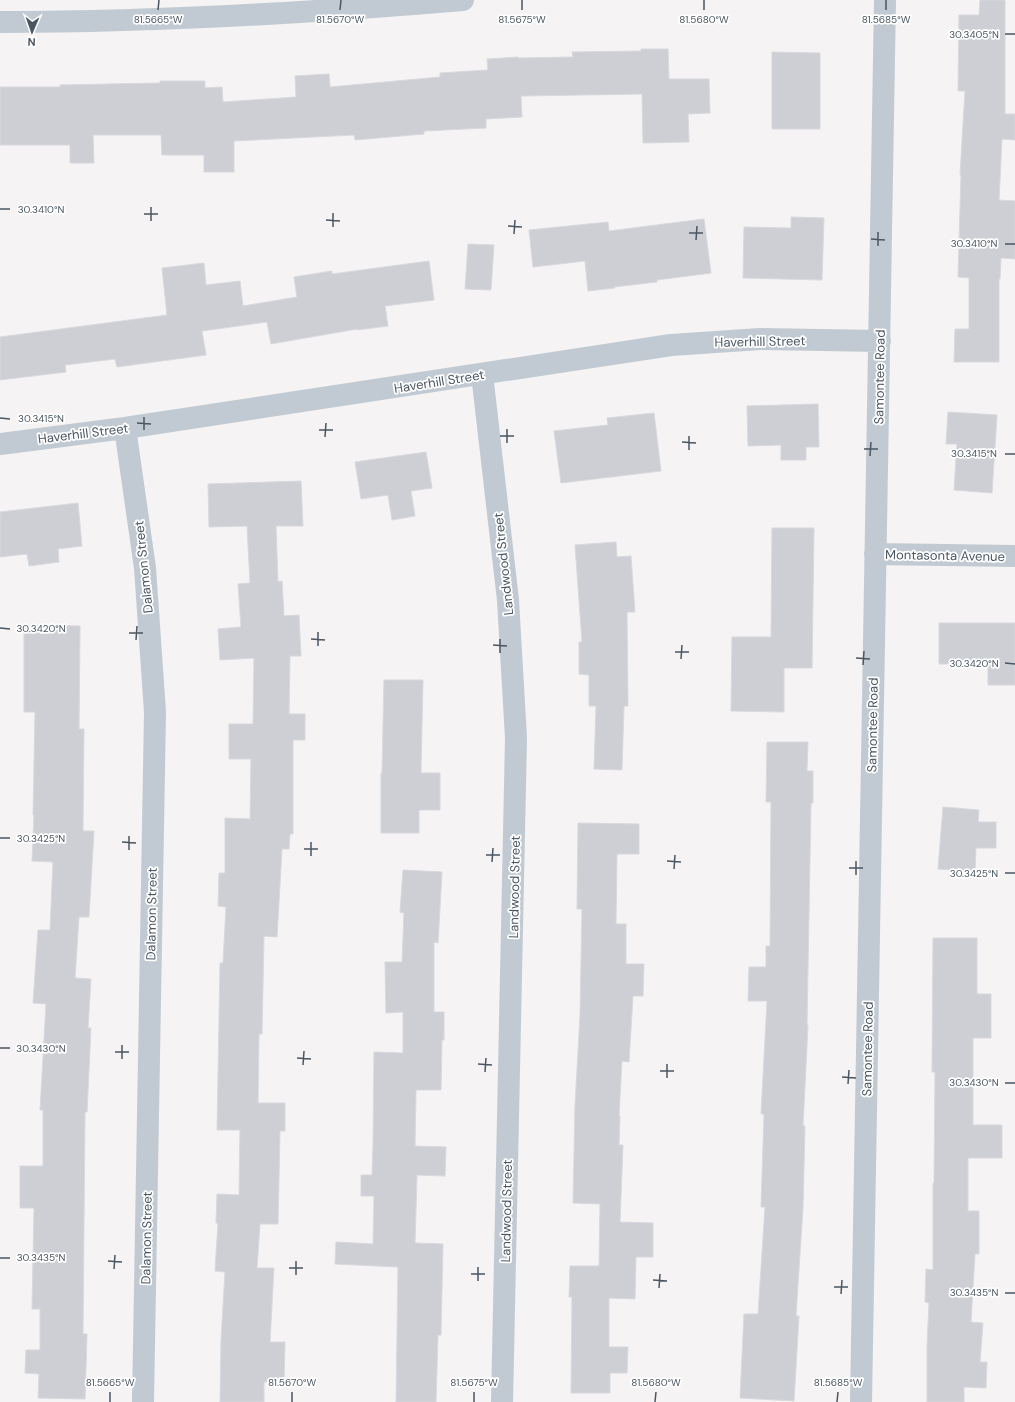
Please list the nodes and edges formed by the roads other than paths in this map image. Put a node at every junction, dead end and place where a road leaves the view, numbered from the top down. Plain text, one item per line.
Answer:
1 (463, 0) edge
2 (885, 0) edge
3 (0, 22) edge
4 (880, 341) junction
5 (482, 374) junction
6 (125, 428) junction
7 (0, 444) edge
8 (875, 554) junction
9 (1015, 556) edge
10 (143, 1402) edge
11 (502, 1402) edge
12 (861, 1402) edge

1 - 3 street
2 - 4 street, Samontee Road
4 - 5 street, Haverhill Street
4 - 8 street, Samontee Road
5 - 6 street, Haverhill Street
5 - 11 street, Landwood Street
6 - 7 street, Haverhill Street
6 - 10 street, Dalamon Street
8 - 9 street, Montasonta Avenue
8 - 12 street, Samontee Road

